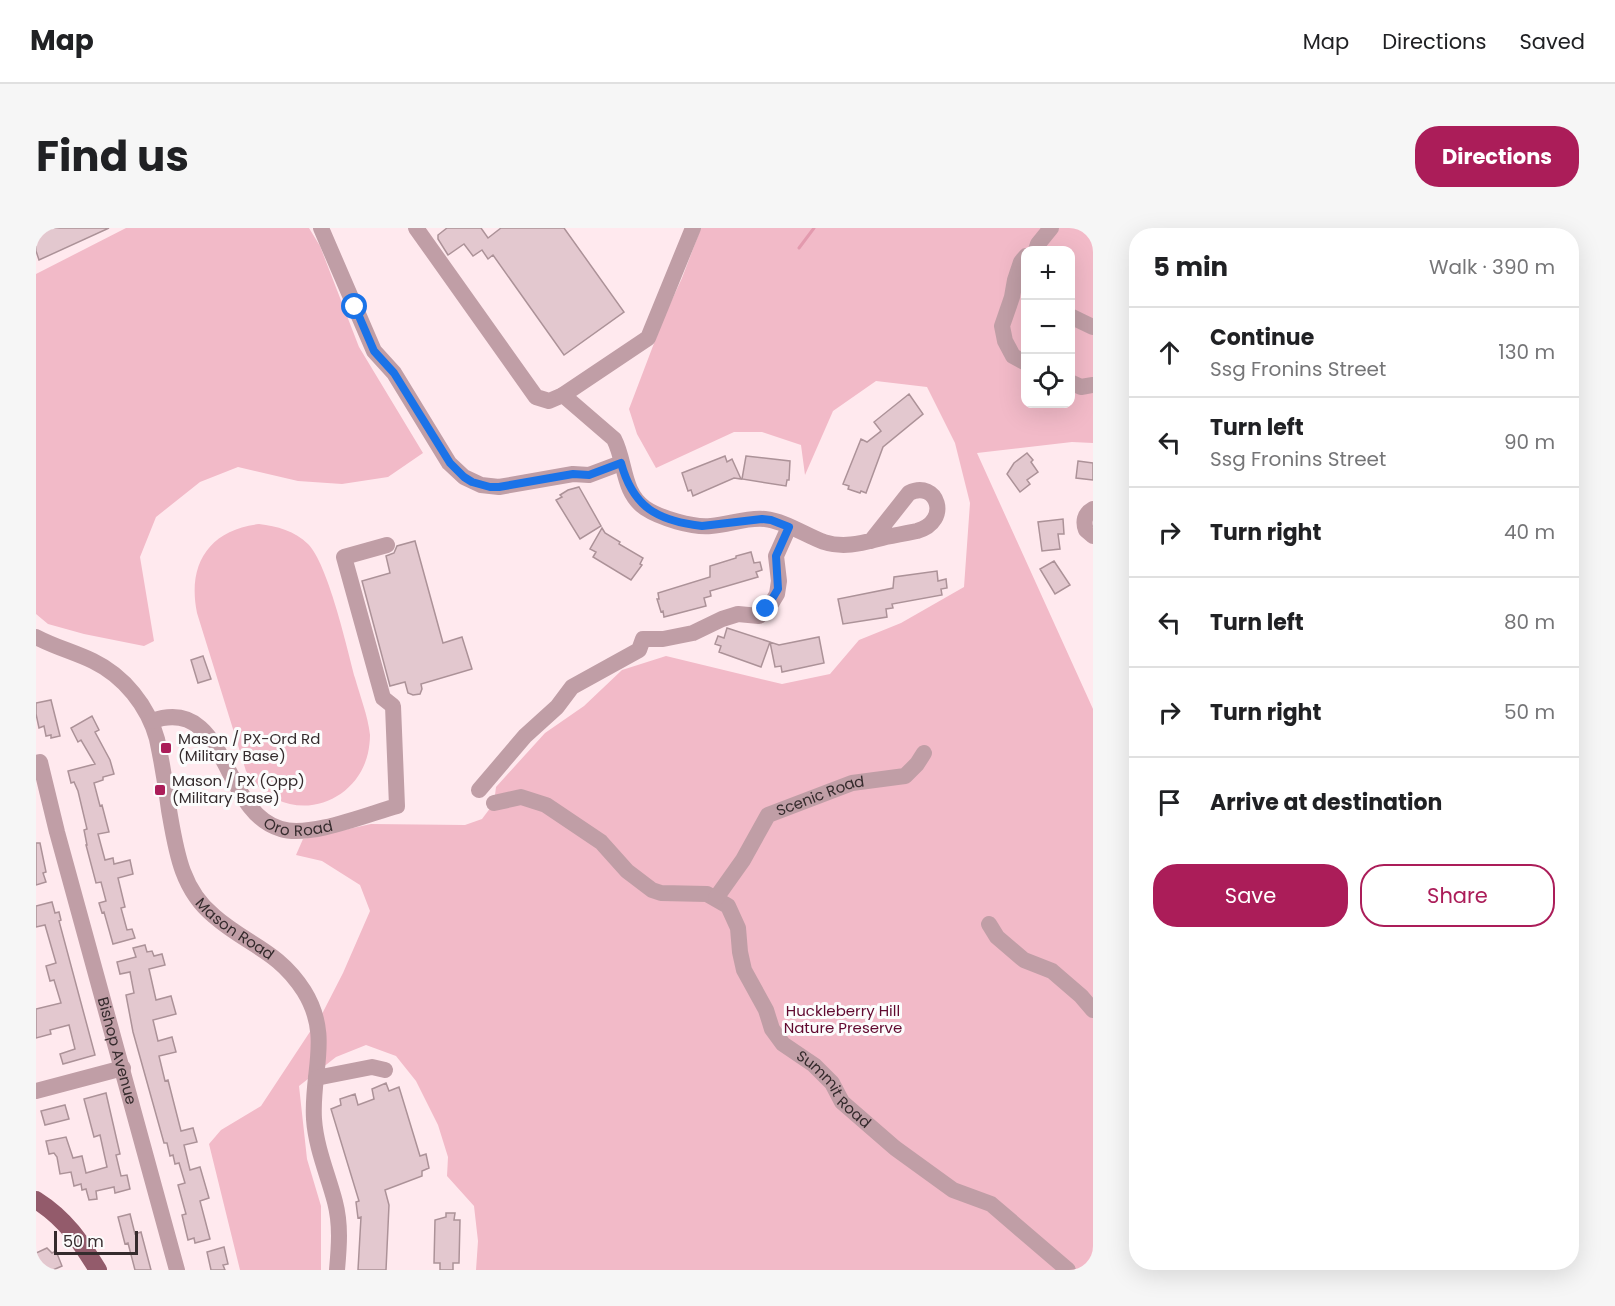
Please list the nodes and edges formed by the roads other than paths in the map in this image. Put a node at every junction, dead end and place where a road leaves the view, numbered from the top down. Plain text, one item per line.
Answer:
1 (321, 228) edge
2 (416, 228) edge
3 (693, 228) edge
4 (1051, 228) edge
5 (1037, 246) edge
6 (1021, 262) edge
7 (1075, 317) edge
8 (1093, 327) edge
9 (1021, 360) edge
10 (1075, 384) edge
11 (1093, 385) edge
12 (563, 395) junction
13 (621, 463) junction
14 (1093, 509) edge
15 (789, 527) junction
16 (1093, 536) edge
17 (871, 541) dead end
18 (387, 545) dead end
19 (36, 638) edge
20 (152, 721) junction
21 (924, 753) dead end
22 (36, 763) edge
23 (479, 790) dead end
24 (494, 803) dead end
25 (716, 898) junction
26 (989, 924) dead end
27 (1093, 1010) edge
28 (123, 1068) junction
29 (385, 1070) dead end
30 (316, 1078) junction
31 (36, 1091) edge
32 (36, 1200) edge
33 (98, 1270) edge
34 (177, 1270) edge
35 (337, 1270) edge
36 (1068, 1270) edge

1 - 13 street
2 - 12 street
3 - 12 street
4 - 5 street
6 - 9 street
7 - 8 street
10 - 11 street
12 - 13 street
13 - 15 street
14 - 16 street
15 - 17 street
15 - 23 street
18 - 20 street, Oro Road
19 - 20 street, Mason Road
20 - 30 street, Mason Road
21 - 25 street, Scenic Road
22 - 28 street, Bishop Avenue
24 - 25 street
25 - 36 street, Summit Road
26 - 27 street
28 - 31 street
28 - 34 street, Bishop Avenue
29 - 30 street
30 - 35 street, Mason Road
32 - 33 main road

